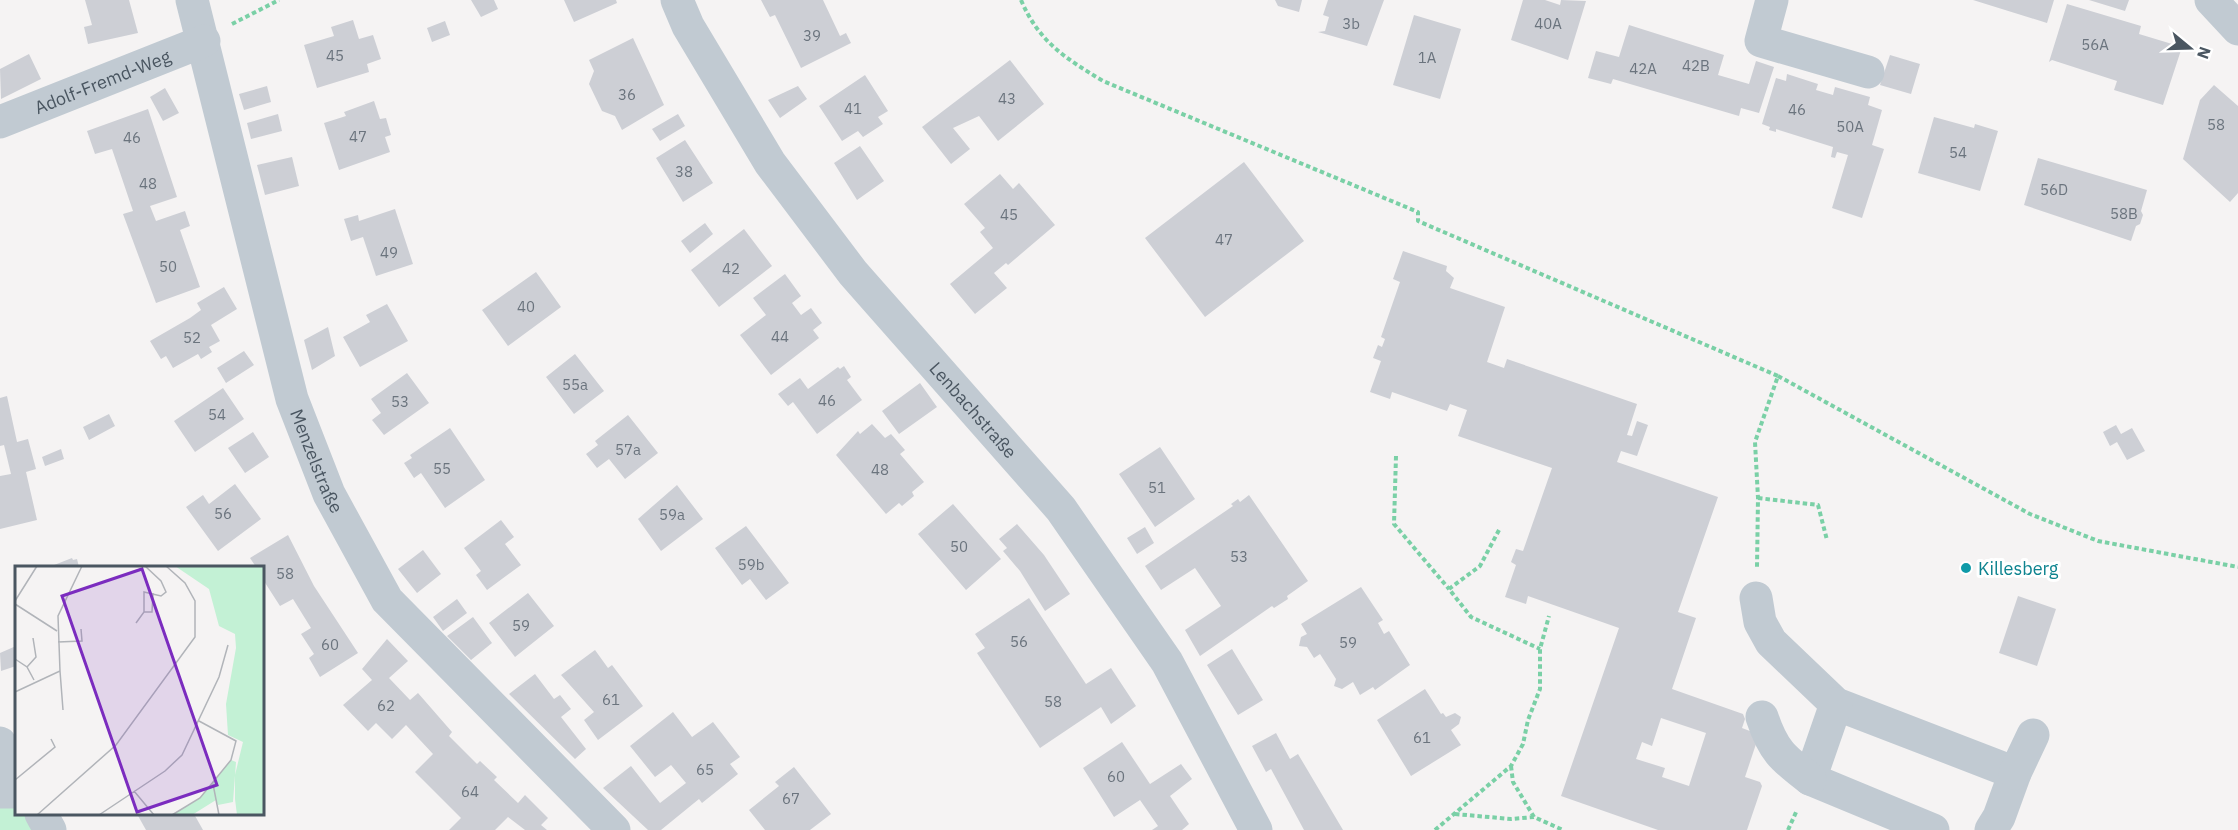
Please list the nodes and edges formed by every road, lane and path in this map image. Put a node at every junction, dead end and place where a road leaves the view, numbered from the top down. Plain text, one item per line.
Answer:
1 (192, 0) edge
2 (279, 0) edge
3 (677, 0) edge
4 (1021, 0) edge
5 (1772, 0) edge
6 (2211, 0) edge
7 (244, 17) dead end
8 (2238, 29) edge
9 (204, 41) junction
10 (1868, 72) dead end
11 (0, 122) edge
12 (1778, 376) junction
13 (1396, 456) dead end
14 (1758, 498) junction
15 (1499, 530) dead end
16 (1827, 540) dead end
17 (2238, 567) edge
18 (1449, 589) junction
19 (1756, 598) joint
20 (1549, 616) dead end
21 (1540, 649) junction
22 (1836, 704) junction
23 (1762, 717) dead end
24 (2032, 735) dead end
25 (0, 743) edge
26 (1511, 766) junction
27 (15, 770) edge
28 (2015, 773) junction
29 (1810, 778) junction
30 (1454, 814) junction
31 (42, 815) edge
32 (1534, 817) junction
33 (50, 830) edge
34 (614, 830) edge
35 (1256, 830) edge
36 (1435, 830) edge
37 (1563, 830) edge
38 (1934, 830) edge
39 (1991, 830) edge

1 - 9 street, Menzelstraße
2 - 7 path
3 - 35 street, Lenbachstraße
4 - 12 path
5 - 10 street
6 - 8 street
9 - 11 street, Adolf-Fremd-Weg
9 - 34 street, Menzelstraße
12 - 14 path
12 - 17 path
13 - 18 path
14 - 16 path
14 - 19 path
15 - 18 path
18 - 21 path
19 - 22 street
20 - 21 path
21 - 26 path
22 - 28 street
22 - 29 street
23 - 29 street
24 - 28 street
25 - 27 street
26 - 30 path
26 - 32 path
28 - 39 street
29 - 38 street
30 - 32 path
30 - 36 path
31 - 33 street
32 - 37 path

